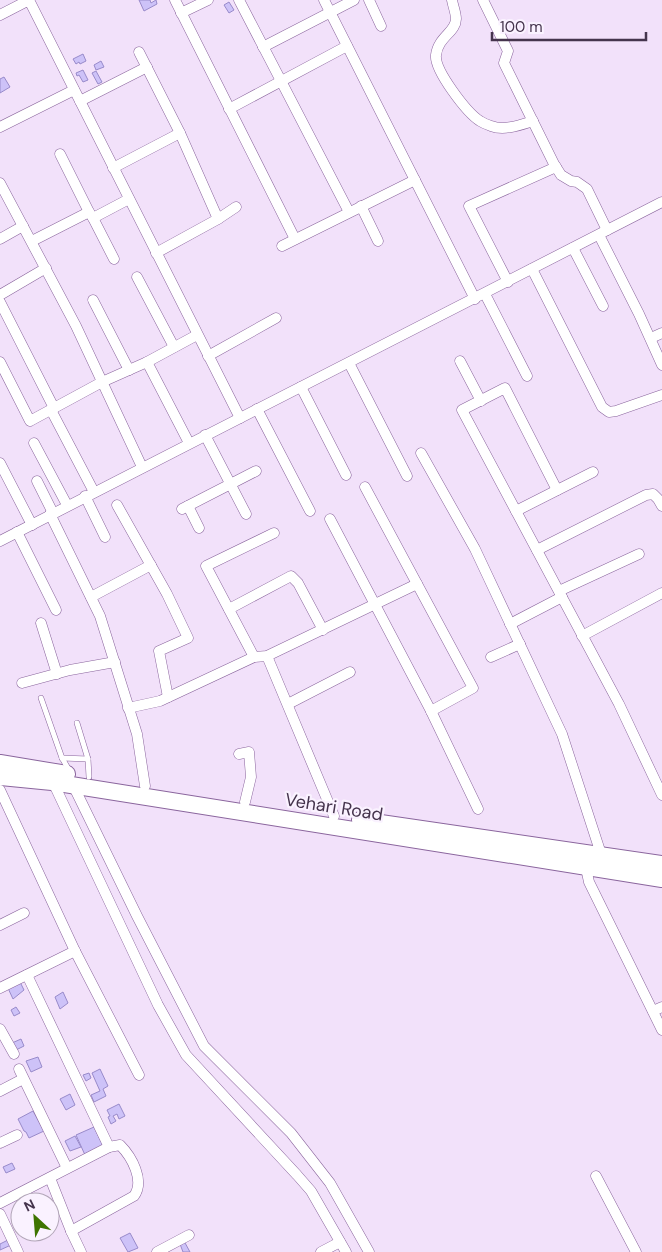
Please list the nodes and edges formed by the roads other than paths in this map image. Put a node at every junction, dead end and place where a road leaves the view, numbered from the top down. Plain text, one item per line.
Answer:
1 (175, 0) edge
2 (208, 0) edge
3 (239, 0) edge
4 (324, 0) edge
5 (354, 0) edge
6 (369, 0) edge
7 (452, 0) edge
8 (483, 0) edge
9 (330, 12) junction
10 (181, 13) junction
11 (0, 15) edge
12 (381, 26) dead end
13 (347, 46) junction
14 (263, 47) junction
15 (139, 52) dead end
16 (146, 67) junction
17 (281, 81) junction
18 (74, 90) junction
19 (80, 101) junction
20 (229, 109) junction
21 (532, 121) junction
22 (0, 127) edge
23 (180, 133) junction
24 (60, 154) dead end
25 (556, 167) junction
26 (113, 168) junction
27 (415, 180) junction
28 (0, 183) edge
29 (129, 199) junction
30 (662, 202) edge
31 (361, 206) junction
32 (236, 207) dead end
33 (349, 212) junction
34 (91, 215) junction
35 (218, 219) junction
36 (23, 226) junction
37 (603, 232) junction
38 (0, 239) edge
39 (295, 239) junction
40 (32, 241) junction
41 (378, 241) dead end
42 (282, 246) dead end
43 (573, 248) junction
44 (156, 253) junction
45 (114, 259) dead end
46 (46, 268) junction
47 (532, 269) junction
48 (137, 277) dead end
49 (508, 282) junction
50 (485, 294) junction
51 (0, 295) edge
52 (475, 299) junction
53 (93, 300) dead end
54 (0, 302) edge
55 (603, 306) dead end
56 (276, 318) dead end
57 (662, 333) edge
58 (197, 335) junction
59 (651, 338) junction
60 (174, 347) junction
61 (208, 356) junction
62 (460, 361) dead end
63 (0, 362) edge
64 (147, 362) junction
65 (349, 363) junction
66 (662, 365) edge
67 (129, 370) junction
68 (526, 376) dead end
69 (102, 382) junction
70 (301, 387) junction
71 (662, 395) edge
72 (481, 401) junction
73 (52, 409) junction
74 (257, 409) junction
75 (240, 418) junction
76 (205, 435) junction
77 (34, 443) dead end
78 (189, 443) junction
79 (421, 453) dead end
80 (0, 463) edge
81 (142, 467) junction
82 (256, 471) dead end
83 (593, 472) dead end
84 (346, 475) dead end
85 (407, 476) dead end
86 (37, 481) dead end
87 (231, 484) junction
88 (365, 487) dead end
89 (557, 490) junction
90 (89, 494) junction
91 (67, 505) junction
92 (118, 505) dead end
93 (662, 506) edge
94 (310, 511) dead end
95 (516, 511) junction
96 (51, 513) junction
97 (246, 514) dead end
98 (330, 519) dead end
99 (32, 525) junction
100 (198, 528) dead end
101 (17, 532) junction
102 (274, 532) dead end
103 (105, 537) dead end
104 (0, 541) edge
105 (537, 550) junction
106 (638, 554) dead end
107 (151, 565) junction
108 (417, 584) junction
109 (662, 593) edge
110 (560, 594) junction
111 (91, 597) junction
112 (375, 605) junction
113 (229, 609) junction
114 (56, 610) dead end
115 (41, 623) dead end
116 (510, 624) junction
117 (323, 630) junction
118 (582, 636) junction
119 (520, 644) junction
120 (267, 656) junction
121 (254, 657) junction
122 (491, 657) dead end
123 (115, 662) junction
124 (350, 672) dead end
125 (57, 674) junction
126 (22, 683) dead end
127 (168, 697) junction
128 (41, 698) dead end
129 (288, 704) junction
130 (128, 708) junction
131 (431, 711) junction
132 (77, 723) dead end
133 (239, 754) dead end
134 (88, 759) junction
135 (0, 763) edge
136 (63, 774) junction
137 (0, 777) edge
138 (89, 777) junction
139 (145, 786) junction
140 (0, 790) edge
141 (662, 795) edge
142 (245, 802) junction
143 (478, 809) dead end
144 (334, 816) junction
145 (108, 856) junction
146 (602, 856) junction
147 (92, 864) junction
148 (662, 864) edge
149 (586, 868) junction
150 (118, 877) junction
151 (662, 879) edge
152 (102, 885) junction
153 (24, 913) dead end
154 (0, 925) edge
155 (75, 952) junction
156 (27, 975) junction
157 (0, 988) edge
158 (657, 1009) edge
159 (0, 1029) edge
160 (662, 1030) edge
161 (14, 1054) dead end
162 (19, 1069) dead end
163 (139, 1075) dead end
164 (23, 1079) junction
165 (0, 1090) edge
166 (18, 1135) dead end
167 (0, 1143) edge
168 (109, 1147) junction
169 (67, 1168) junction
170 (596, 1176) dead end
171 (50, 1178) junction
172 (0, 1203) edge
173 (0, 1214) edge
174 (71, 1231) junction
175 (189, 1235) dead end
176 (340, 1242) junction
177 (326, 1251) edge
178 (18, 1252) edge
179 (81, 1252) edge
180 (157, 1252) edge
181 (346, 1252) edge
182 (369, 1252) edge
183 (636, 1252) edge

1 - 10 street
2 - 10 street
3 - 14 street
4 - 9 street
5 - 9 street
6 - 12 street
7 - 21 street
8 - 21 street
9 - 13 street
9 - 14 street
10 - 20 street
11 - 18 street
13 - 17 street
13 - 27 street
14 - 17 street
15 - 16 street
16 - 19 street
16 - 23 street
17 - 20 street
17 - 33 street
18 - 19 street
18 - 22 street
19 - 26 street
20 - 39 street
21 - 25 street
23 - 26 street
23 - 35 street
24 - 34 street
25 - 37 street
25 - 49 street
26 - 29 street
27 - 31 street
27 - 52 street
28 - 36 street
29 - 34 street
29 - 44 street
30 - 37 street
31 - 33 street
31 - 41 street
32 - 35 street
33 - 39 street
34 - 40 street
34 - 45 street
35 - 44 street
36 - 38 street
36 - 40 street
37 - 43 street
37 - 59 street
39 - 42 street
40 - 46 street
43 - 47 street
43 - 55 street
44 - 58 street
46 - 51 street
46 - 69 street
47 - 49 street
47 - 71 street
48 - 60 street
49 - 50 street
50 - 52 street
50 - 68 street
52 - 65 street
53 - 67 street
54 - 73 street
56 - 61 street
57 - 59 street
58 - 60 street
58 - 61 street
59 - 66 street
60 - 64 street
61 - 75 street
62 - 72 street
63 - 73 street
64 - 67 street
64 - 78 street
65 - 70 street
65 - 85 street
67 - 69 street
69 - 73 street
69 - 81 street
70 - 74 street
70 - 84 street
72 - 89 street
72 - 95 street
73 - 90 street
74 - 75 street
74 - 94 street
75 - 76 street
76 - 78 street
76 - 87 street
77 - 91 street
78 - 81 street
79 - 116 street
80 - 99 street
81 - 90 street
82 - 87 street
83 - 89 street
86 - 96 street
87 - 97 street
87 - 100 street
88 - 108 street
89 - 95 street
90 - 91 street
90 - 103 street
91 - 96 street
92 - 107 street
93 - 105 street
95 - 105 street
96 - 99 street
96 - 111 street
98 - 112 street
99 - 101 street
101 - 104 street
101 - 114 street
102 - 113 street
105 - 110 street
106 - 110 street
107 - 111 street
107 - 127 street
108 - 112 street
108 - 131 street
109 - 118 street
110 - 116 street
110 - 118 street
111 - 123 street
112 - 117 street
112 - 131 street
113 - 117 street
113 - 121 street
115 - 125 street
116 - 119 street
117 - 120 street
118 - 141 street
119 - 122 street
119 - 146 street
120 - 121 street
120 - 129 street
121 - 127 street
123 - 125 street
123 - 130 street
124 - 129 street
125 - 126 street
127 - 130 street
128 - 136 lane
129 - 144 street
130 - 139 street
131 - 143 street
132 - 134 lane
133 - 142 street
134 - 136 lane
134 - 138 lane
135 - 136 main road, Vehari Road
136 - 137 main road, Vehari Road
136 - 138 main road, Vehari Road
136 - 145 street
136 - 147 street
136 - 149 main road, Vehari Road
138 - 139 main road, Vehari Road
139 - 142 main road, Vehari Road
140 - 155 street
142 - 144 main road, Vehari Road
144 - 146 main road, Vehari Road
145 - 147 street
145 - 150 street
146 - 148 main road, Vehari Road
147 - 152 street
149 - 151 main road, Vehari Road
149 - 158 street
150 - 152 street
150 - 182 street
152 - 176 street
153 - 154 street
155 - 156 street
155 - 163 street
156 - 157 street
156 - 168 street
158 - 160 street
159 - 161 street
162 - 164 street
164 - 165 street
164 - 169 street
166 - 167 street
168 - 169 street
168 - 174 street
169 - 171 street
170 - 183 street
171 - 172 street
171 - 174 street
173 - 178 street
174 - 179 street
175 - 180 street
176 - 177 street
176 - 181 street

